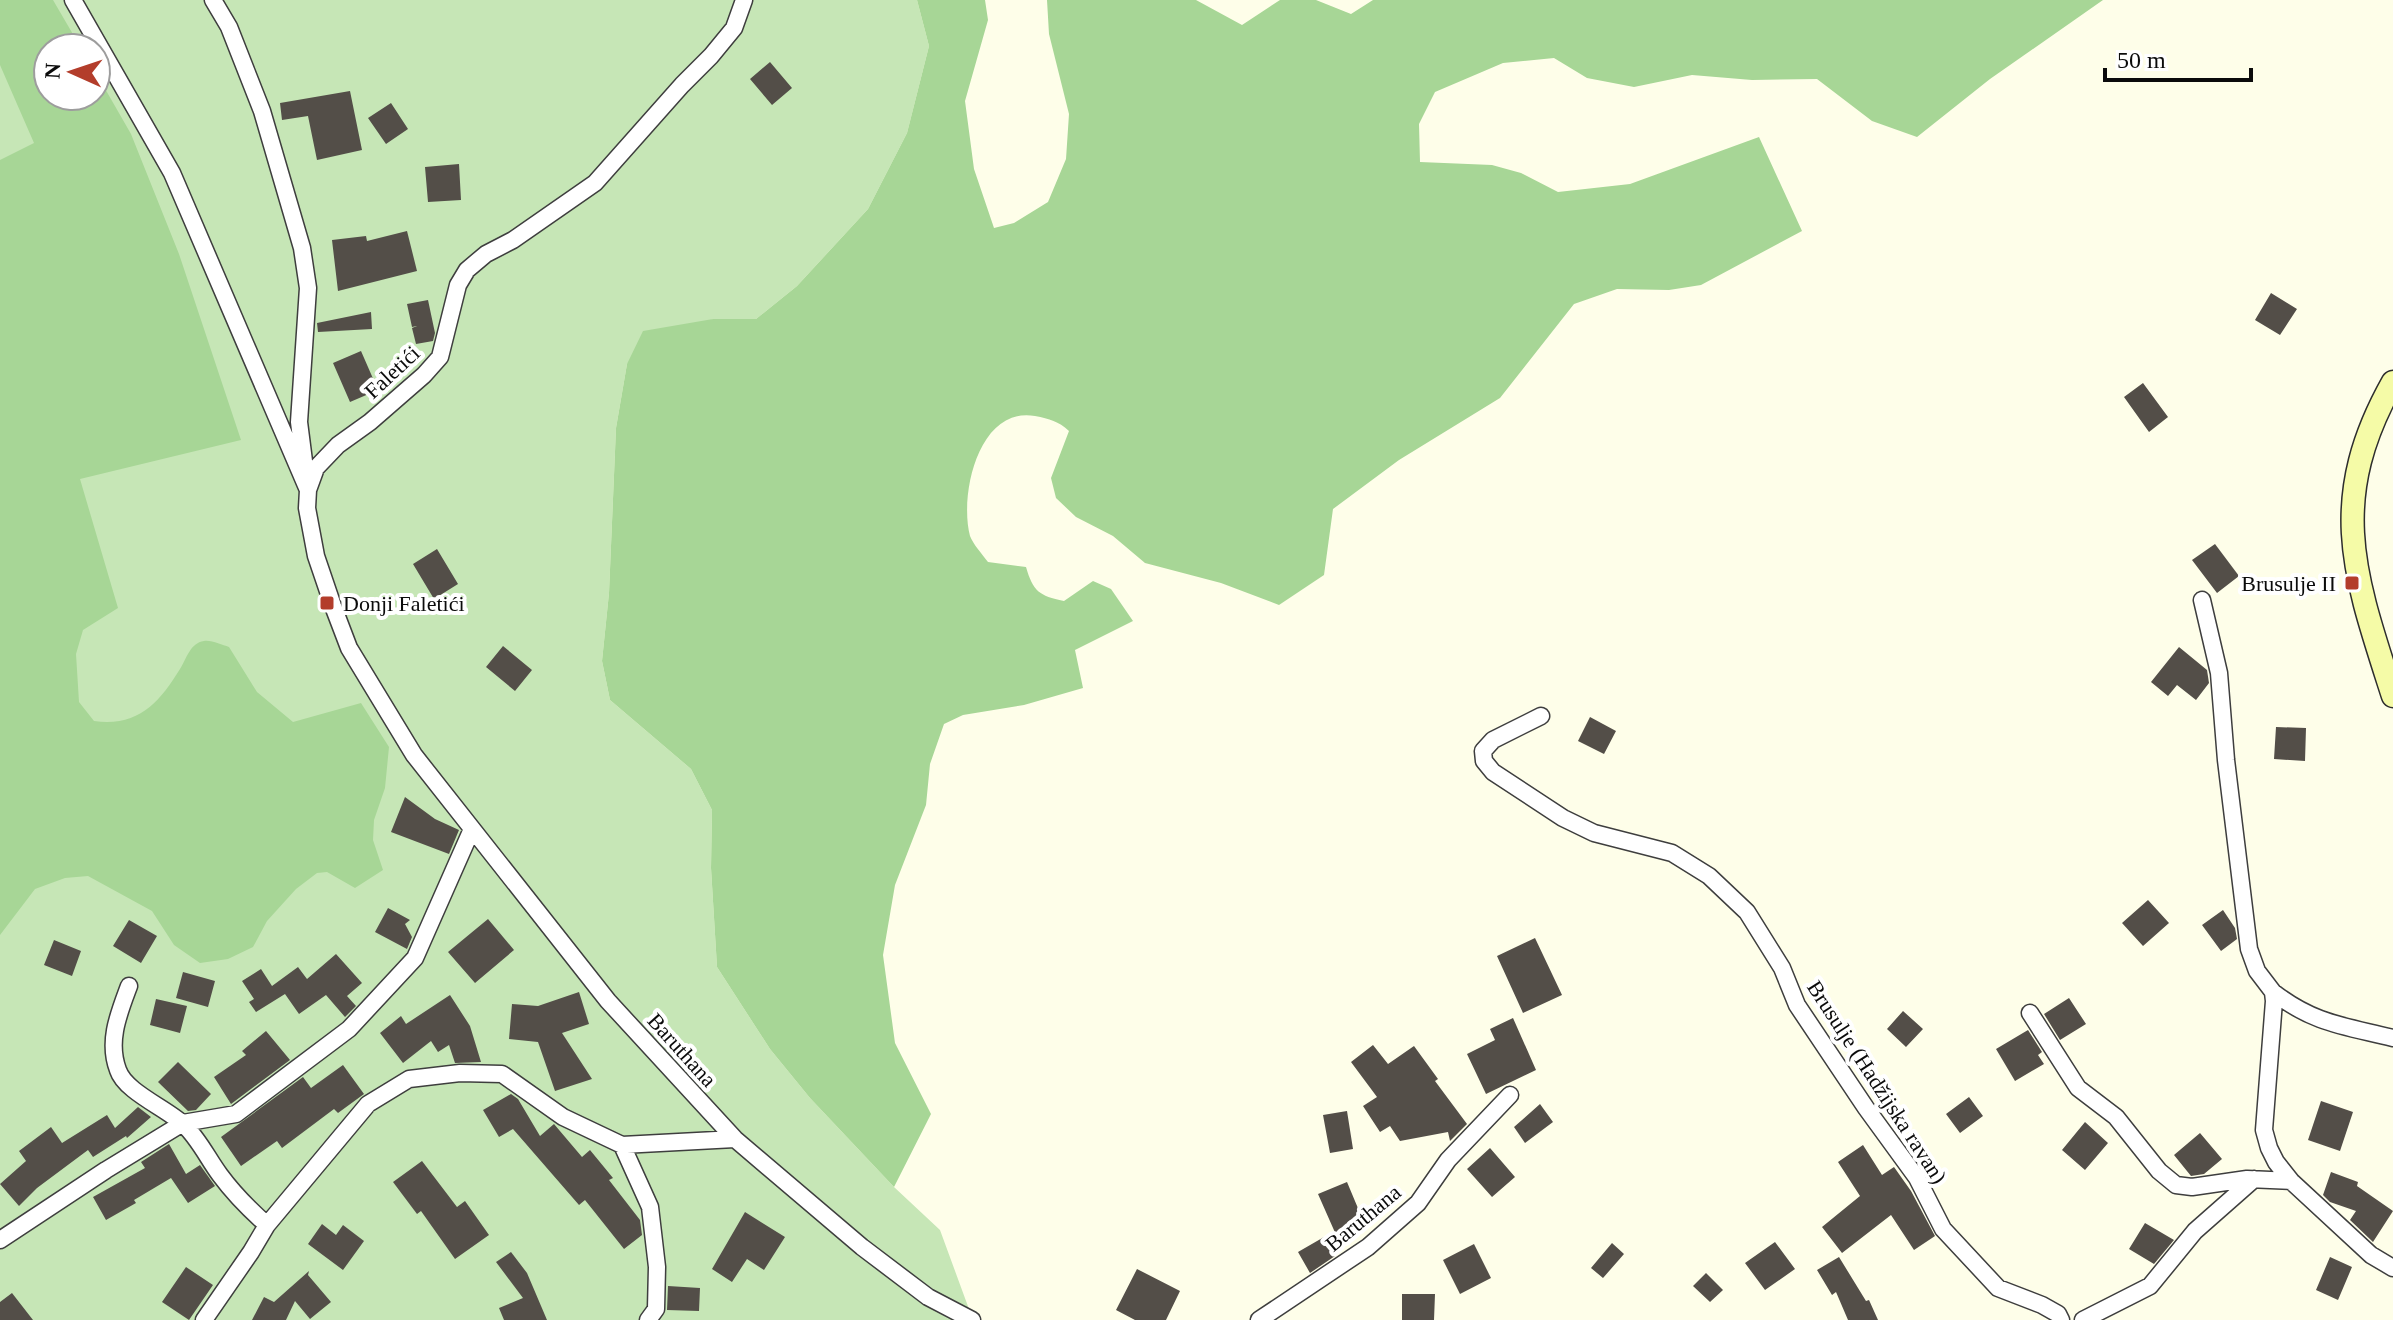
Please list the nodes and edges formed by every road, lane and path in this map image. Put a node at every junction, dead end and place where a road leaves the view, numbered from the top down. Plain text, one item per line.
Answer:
1 (73, 0) edge
2 (213, 0) edge
3 (744, 0) edge
4 (2393, 382) edge
5 (308, 490) junction
6 (2202, 600) dead end
7 (2393, 696) edge
8 (1541, 716) dead end
9 (472, 829) junction
10 (129, 986) dead end
11 (2273, 992) junction
12 (2030, 1013) dead end
13 (2393, 1038) edge
14 (1510, 1095) dead end
15 (183, 1123) junction
16 (735, 1139) junction
17 (622, 1145) junction
18 (2254, 1179) junction
19 (2291, 1181) junction
20 (267, 1225) junction
21 (0, 1240) edge
22 (2393, 1268) edge
23 (654, 1316) edge
24 (204, 1320) edge
25 (972, 1320) edge
26 (1259, 1320) edge
27 (2061, 1320) edge
28 (2083, 1320) edge

1 - 5 street
2 - 5 street
3 - 5 street, Faletići
4 - 7 main road
5 - 9 street, Baruthana
6 - 11 street
8 - 27 street, Brusulje (Hadžijska ravan)
9 - 15 street
9 - 16 street, Baruthana
10 - 15 street
11 - 13 street
11 - 19 street
12 - 18 street
14 - 26 street, Baruthana
15 - 20 street
15 - 21 street
16 - 17 street
16 - 25 street, Baruthana
17 - 20 street
17 - 23 street
18 - 19 street
18 - 28 street
19 - 22 street
20 - 24 street

